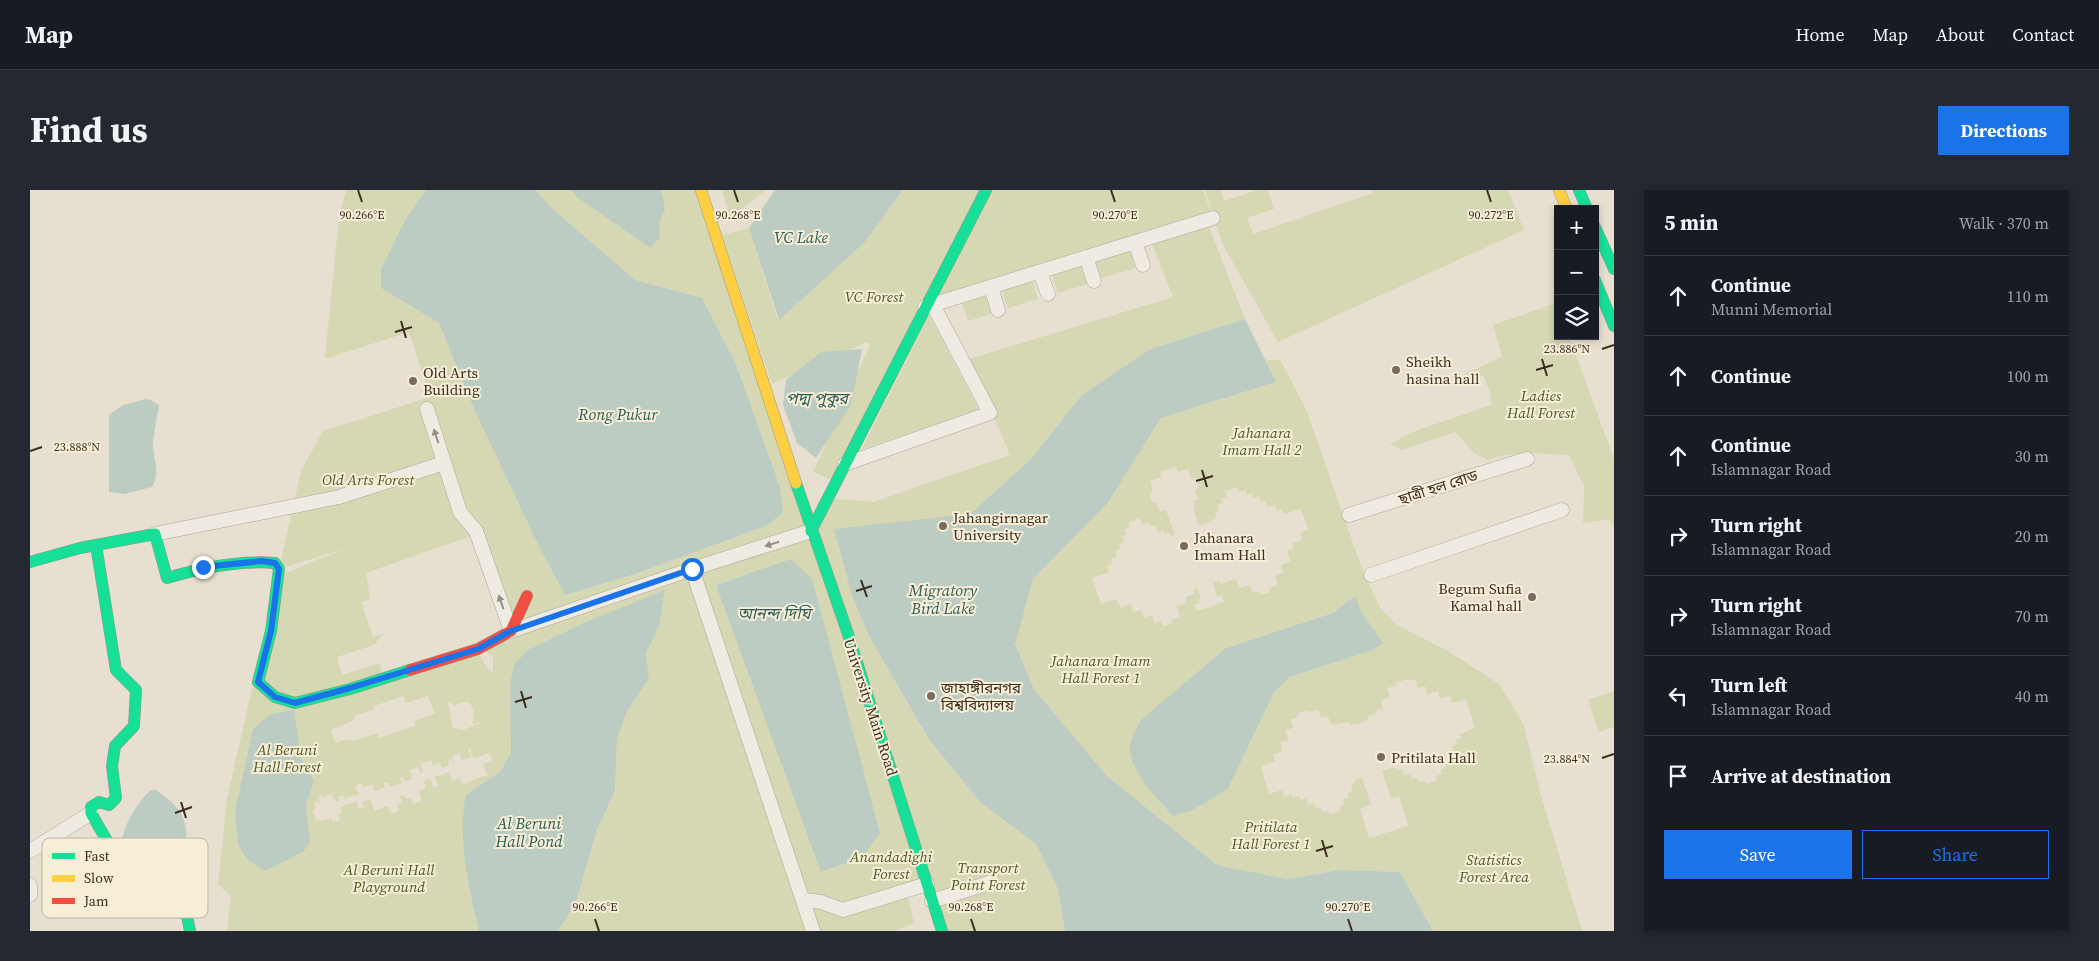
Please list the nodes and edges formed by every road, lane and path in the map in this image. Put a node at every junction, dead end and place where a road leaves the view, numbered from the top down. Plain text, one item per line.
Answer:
1 (700, 190) edge
2 (986, 190) edge
3 (1559, 190) edge
4 (1579, 190) edge
5 (1565, 205) edge
6 (1585, 205) edge
7 (1213, 218) dead end
8 (1599, 236) edge
9 (1135, 242) junction
10 (1086, 257) junction
11 (1142, 265) dead end
12 (1614, 269) edge
13 (1040, 272) junction
14 (1094, 281) dead end
15 (991, 287) junction
16 (1599, 290) edge
17 (1048, 294) dead end
18 (929, 306) junction
19 (998, 310) dead end
20 (1614, 326) edge
21 (427, 409) dead end
22 (1527, 459) dead end
23 (444, 463) junction
24 (845, 464) junction
25 (1562, 510) dead end
26 (1349, 515) dead end
27 (811, 531) junction
28 (155, 534) junction
29 (96, 545) junction
30 (30, 562) edge
31 (692, 569) junction
32 (1371, 575) dead end
33 (527, 596) dead end
34 (511, 631) junction
35 (91, 813) junction
36 (51, 838) edge
37 (105, 838) edge
38 (42, 844) edge
39 (30, 851) edge
40 (992, 882) dead end
41 (927, 884) junction
42 (30, 885) edge
43 (30, 895) edge
44 (803, 900) junction
45 (932, 901) junction
46 (187, 918) edge
47 (190, 931) edge
48 (813, 931) edge
49 (942, 931) edge

1 - 27 main road, University Main Road
2 - 18 main road
3 - 5 main road
4 - 6 main road
7 - 9 street
8 - 12 main road
9 - 10 street
9 - 11 street
10 - 13 street
10 - 14 street
13 - 15 street
13 - 17 street
15 - 18 street
15 - 19 street
16 - 20 main road
18 - 24 main road
18 - 24 street
23 -> 21 street
22 - 26 street, ছাত্রী হল রোড
23 - 28 street
34 -> 23 street
24 - 27 main road
25 - 32 street
27 -> 31 street
27 - 41 main road, University Main Road
28 - 29 main road
28 - 34 main road
29 - 30 main road
29 - 35 main road
31 - 34 street
31 - 44 street
33 - 34 main road
35 - 36 street
35 - 37 main road
38 - 39 street
40 - 45 street
41 - 44 street
41 - 45 main road, University Main Road
42 - 43 street
44 - 48 street
45 - 49 main road, University Main Road
46 - 47 main road

